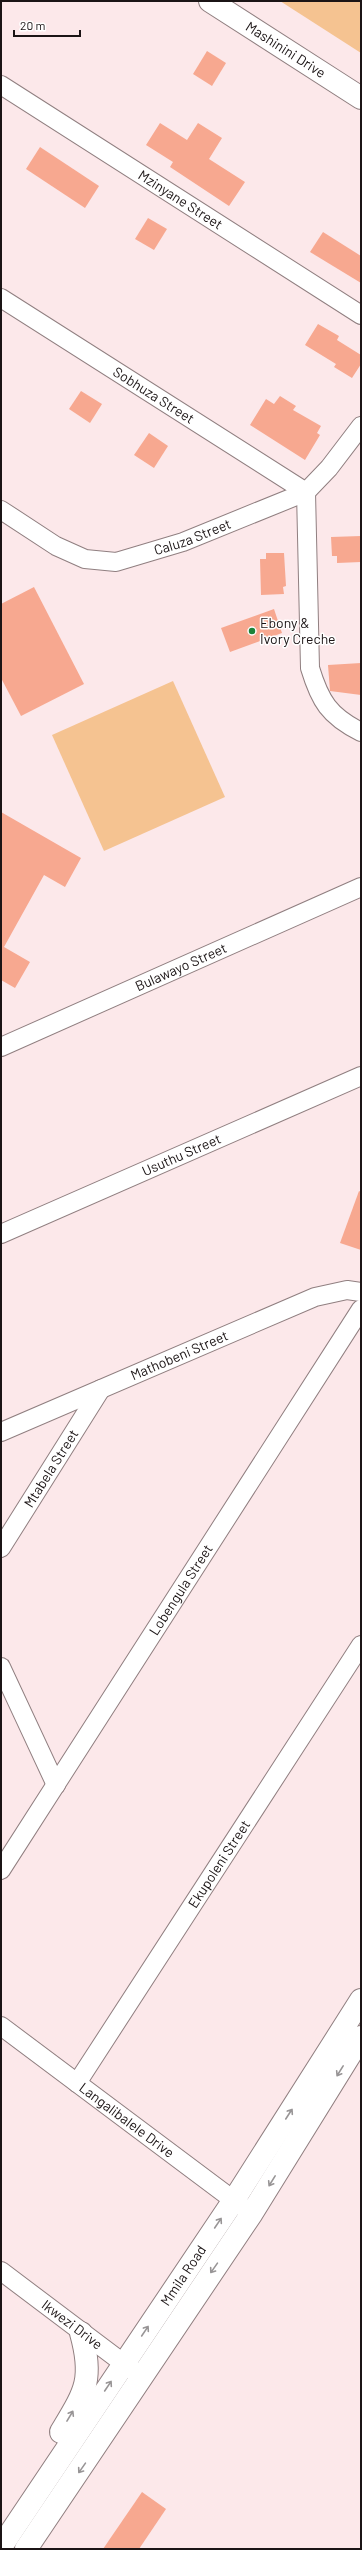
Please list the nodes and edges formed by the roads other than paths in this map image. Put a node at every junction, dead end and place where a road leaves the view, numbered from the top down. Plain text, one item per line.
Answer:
1 (210, 1) edge
2 (1, 85) edge
3 (361, 98) edge
4 (1, 298) edge
5 (361, 314) edge
6 (361, 426) edge
7 (306, 492) junction
8 (1, 510) edge
9 (361, 732) edge
10 (361, 887) edge
11 (1, 1047) edge
12 (361, 1076) edge
13 (1, 1234) edge
14 (361, 1292) edge
15 (361, 1308) edge
16 (101, 1389) junction
17 (1, 1432) edge
18 (1, 1548) edge
19 (361, 1645) edge
20 (1, 1667) edge
21 (56, 1785) junction
22 (1, 1870) edge
23 (361, 2000) edge
24 (1, 2026) edge
25 (361, 2037) edge
26 (77, 2084) junction
27 (234, 2200) junction
28 (252, 2213) junction
29 (1, 2271) edge
30 (81, 2333) junction
31 (124, 2363) junction
32 (142, 2377) junction
33 (1, 2535) edge
34 (1, 2547) edge
35 (26, 2549) edge

1 - 3 main road, Mashinini Drive
2 - 5 street, Mzinyane Street
4 - 7 street, Sobhuza Street
6 - 7 street, Caluza Street
7 - 8 street, Caluza Street
7 - 9 street
10 - 11 street, Bulawayo Street
12 - 13 street, Usuthu Street
14 - 16 street, Mathobeni Street
15 - 21 street, Lobengula Street
16 - 17 street, Mathobeni Street
16 - 18 street, Mtabela Street
19 - 26 street, Ekupoleni Street
20 - 21 street
21 - 22 street, Lobengula Street
27 -> 23 main road, Mmila Road
24 - 26 street, Langalibalele Drive
25 -> 28 main road, Mmila Road
26 - 27 street, Langalibalele Drive
27 - 28 street, Langalibalele Drive
31 -> 27 main road, Mmila Road
28 -> 32 main road, Mmila Road
29 - 30 street, Ikwezi Drive
30 - 31 street, Ikwezi Drive
33 -> 30 main road
31 - 32 street, Ikwezi Drive
34 -> 31 main road, Mmila Road
32 -> 35 main road, Mmila Road

